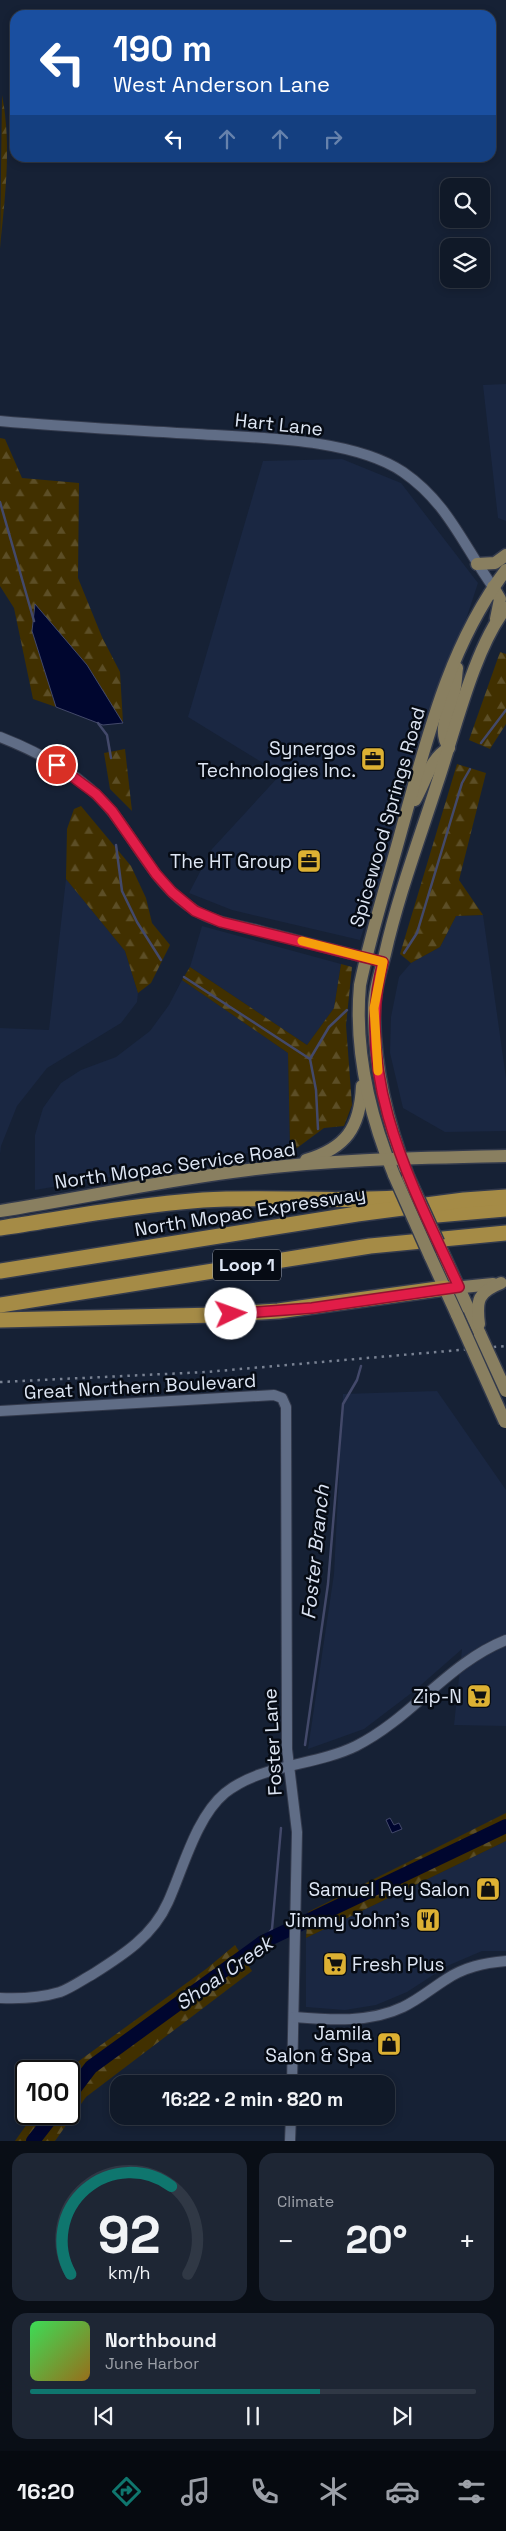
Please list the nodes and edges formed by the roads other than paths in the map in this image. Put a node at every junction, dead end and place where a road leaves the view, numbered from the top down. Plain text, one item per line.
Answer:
1 (0, 421) edge
2 (506, 555) edge
3 (477, 564) junction
4 (506, 570) edge
5 (506, 583) edge
6 (493, 587) junction
7 (506, 608) edge
8 (496, 624) junction
9 (458, 651) junction
10 (0, 737) edge
11 (450, 748) junction
12 (405, 818) junction
13 (366, 958) junction
14 (383, 962) junction
15 (363, 1074) junction
16 (506, 1156) edge
17 (402, 1160) junction
18 (388, 1161) junction
19 (287, 1166) junction
20 (506, 1197) edge
21 (464, 1200) junction
22 (506, 1209) edge
23 (0, 1211) edge
24 (506, 1223) edge
25 (0, 1228) edge
26 (502, 1234) edge
27 (0, 1271) edge
28 (0, 1281) edge
29 (449, 1282) junction
30 (503, 1283) edge
31 (0, 1295) edge
32 (0, 1305) edge
33 (0, 1320) edge
34 (480, 1334) junction
35 (506, 1391) edge
36 (282, 1398) joint
37 (0, 1411) edge
38 (505, 1423) edge
39 (506, 1640) edge
40 (288, 1768) junction
41 (506, 1961) edge
42 (0, 1998) edge
43 (294, 2017) junction
44 (292, 2075) edge
45 (291, 2125) edge
46 (290, 2141) edge

1 - 3 street, Hart Lane
2 - 3 main road
3 - 6 street, Hart Lane
4 - 6 main road, Spicewood Springs Road
5 - 6 main road
6 - 8 main road
6 - 9 main road, Spicewood Springs Road
7 - 8 main road, Spicewood Springs Road
8 - 11 main road, Spicewood Springs Road
9 - 11 main road
9 - 12 main road, Spicewood Springs Road
10 - 13 street
11 - 12 main road
11 - 14 main road, Spicewood Springs Road
12 - 13 main road, Spicewood Springs Road
13 - 14 street
13 - 15 main road, Spicewood Springs Road
14 - 17 main road, Spicewood Springs Road
15 - 18 main road, Spicewood Springs Road
15 - 19 main road
16 - 17 main road, North Mopac Service Road
17 - 18 main road, North Mopac Service Road
17 - 29 main road, Spicewood Springs Road, bridge
18 - 19 main road, North Mopac Service Road
18 - 29 main road, Spicewood Springs Road, bridge
19 - 23 main road, North Mopac Service Road
20 - 21 highway, North Mopac Expressway / Loop 1
21 - 25 highway
21 - 27 highway, North Mopac Expressway / Loop 1
22 - 28 highway
24 - 31 highway
26 - 32 highway, Loop 1
29 - 30 main road
29 - 33 highway
29 - 34 main road
29 - 38 main road, bridge
30 - 34 main road
34 - 35 main road, bridge
36 - 37 street, Great Northern Boulevard
36 - 40 street, Foster Lane
39 - 40 street
40 - 42 street
40 - 43 street, Foster Lane
41 - 43 street
43 - 44 street, Foster Lane
45 - 46 street

